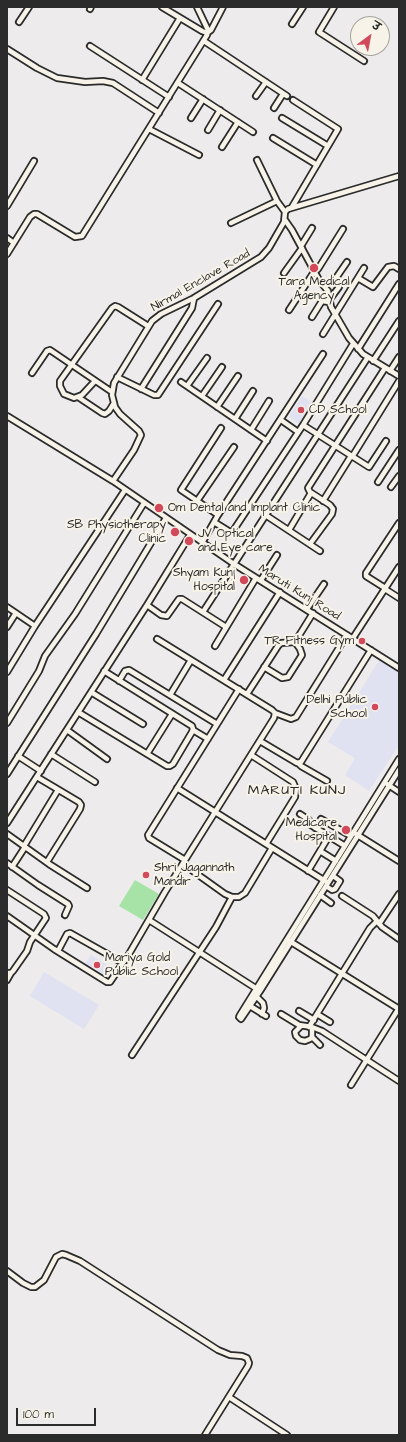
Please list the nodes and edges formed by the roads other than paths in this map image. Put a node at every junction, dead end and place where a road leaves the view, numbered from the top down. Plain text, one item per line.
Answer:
1 (28, 7) edge
2 (162, 7) edge
3 (197, 7) edge
4 (223, 7) edge
5 (303, 7) edge
6 (334, 7) edge
7 (180, 18) junction
8 (19, 22) dead end
9 (292, 24) dead end
10 (208, 33) junction
11 (204, 41) junction
12 (90, 46) dead end
13 (7, 49) edge
14 (364, 61) dead end
15 (142, 80) junction
16 (266, 82) junction
17 (178, 83) junction
18 (256, 96) dead end
19 (169, 97) junction
20 (203, 99) junction
21 (293, 100) dead end
22 (274, 108) dead end
23 (220, 110) junction
24 (159, 113) junction
25 (191, 118) dead end
26 (282, 118) dead end
27 (238, 122) junction
28 (149, 130) junction
29 (208, 130) dead end
30 (254, 132) dead end
31 (273, 138) dead end
32 (328, 146) junction
33 (222, 147) dead end
34 (199, 155) dead end
35 (257, 160) dead end
36 (34, 161) dead end
37 (317, 165) junction
38 (399, 176) edge
39 (277, 201) junction
40 (7, 206) edge
41 (292, 207) junction
42 (285, 212) junction
43 (285, 220) junction
44 (231, 223) dead end
45 (312, 228) dead end
46 (343, 229) dead end
47 (7, 238) edge
48 (14, 243) junction
49 (301, 247) junction
50 (7, 254) edge
51 (347, 262) dead end
52 (364, 268) dead end
53 (399, 269) edge
54 (314, 272) junction
55 (284, 273) dead end
56 (358, 278) junction
57 (399, 284) edge
58 (194, 298) junction
59 (329, 300) junction
60 (218, 304) dead end
61 (289, 310) dead end
62 (335, 316) junction
63 (312, 317) dead end
64 (399, 321) edge
65 (148, 326) junction
66 (323, 334) dead end
67 (353, 344) junction
68 (358, 349) junction
69 (323, 354) dead end
70 (368, 357) junction
71 (399, 357) edge
72 (207, 358) dead end
73 (373, 361) junction
74 (71, 364) junction
75 (222, 367) dead end
76 (385, 368) junction
77 (390, 371) junction
78 (32, 373) dead end
79 (238, 376) dead end
80 (399, 376) edge
81 (117, 377) junction
82 (95, 381) junction
83 (399, 381) edge
84 (181, 382) dead end
85 (187, 386) junction
86 (141, 389) junction
87 (253, 391) dead end
88 (112, 392) junction
89 (202, 396) junction
90 (78, 397) junction
91 (269, 401) dead end
92 (114, 403) junction
93 (217, 407) junction
94 (7, 416) edge
95 (235, 419) junction
96 (281, 420) junction
97 (303, 425) junction
98 (221, 428) dead end
99 (250, 430) junction
100 (298, 432) junction
101 (318, 435) junction
102 (267, 441) junction
103 (386, 441) dead end
104 (335, 446) junction
105 (234, 447) dead end
106 (399, 450) edge
107 (352, 456) junction
108 (399, 476) edge
109 (113, 481) junction
110 (378, 482) dead end
111 (391, 487) dead end
112 (125, 490) junction
113 (311, 493) junction
114 (197, 501) junction
115 (323, 501) junction
116 (144, 503) junction
117 (218, 515) junction
118 (267, 516) junction
119 (166, 518) junction
120 (214, 522) junction
121 (399, 523) edge
122 (289, 530) junction
123 (190, 535) junction
124 (202, 542) junction
125 (310, 544) junction
126 (320, 551) dead end
127 (277, 555) dead end
128 (234, 564) junction
129 (399, 567) edge
130 (258, 579) junction
131 (324, 584) dead end
132 (385, 588) junction
133 (280, 592) junction
134 (399, 598) edge
135 (146, 605) junction
136 (7, 607) edge
137 (307, 609) junction
138 (203, 612) junction
139 (16, 613) junction
140 (313, 613) junction
141 (36, 626) junction
142 (7, 627) edge
143 (226, 627) junction
144 (347, 635) junction
145 (353, 638) junction
146 (157, 640) dead end
147 (295, 642) junction
148 (215, 646) dead end
149 (371, 650) junction
150 (191, 660) junction
151 (398, 666) edge
152 (264, 667) junction
153 (104, 671) junction
154 (7, 672) edge
155 (119, 680) junction
156 (224, 680) junction
157 (239, 689) junction
158 (91, 692) junction
159 (247, 694) junction
160 (170, 695) junction
161 (78, 712) junction
162 (275, 713) junction
163 (172, 714) junction
164 (7, 723) edge
165 (143, 724) dead end
166 (217, 724) junction
167 (67, 730) junction
168 (193, 730) junction
169 (208, 739) junction
170 (260, 740) junction
171 (51, 754) junction
172 (147, 754) junction
173 (251, 755) junction
174 (18, 756) junction
175 (399, 758) edge
176 (107, 759) dead end
177 (298, 763) junction
178 (399, 770) edge
179 (41, 771) junction
180 (7, 774) edge
181 (37, 777) junction
182 (327, 781) dead end
183 (95, 782) dead end
184 (384, 782) junction
185 (389, 785) junction
186 (177, 788) junction
187 (58, 790) junction
188 (399, 792) edge
189 (215, 812) junction
190 (300, 814) dead end
191 (7, 823) edge
192 (315, 828) junction
193 (7, 834) edge
194 (354, 835) junction
195 (329, 836) junction
196 (266, 844) junction
197 (24, 846) junction
198 (345, 846) junction
199 (272, 848) junction
200 (320, 851) junction
201 (336, 861) junction
202 (399, 861) edge
203 (47, 862) junction
204 (184, 862) junction
205 (7, 863) edge
206 (12, 866) junction
207 (308, 871) junction
208 (332, 876) junction
209 (326, 883) junction
210 (87, 888) dead end
211 (7, 890) edge
212 (399, 894) edge
213 (320, 895) junction
214 (342, 896) dead end
215 (232, 898) junction
216 (331, 903) dead end
217 (65, 915) dead end
218 (7, 916) edge
219 (149, 920) junction
220 (378, 922) junction
221 (35, 935) junction
222 (399, 939) edge
223 (289, 940) junction
224 (58, 951) junction
225 (199, 953) junction
226 (123, 963) junction
227 (9, 973) edge
228 (343, 974) junction
229 (7, 980) edge
230 (258, 990) junction
231 (256, 997) junction
232 (250, 1006) junction
233 (399, 1008) edge
234 (299, 1011) dead end
235 (281, 1014) dead end
236 (317, 1014) junction
237 (314, 1020) junction
238 (330, 1022) dead end
239 (301, 1026) junction
240 (311, 1027) junction
241 (312, 1037) junction
242 (320, 1045) dead end
243 (132, 1055) dead end
244 (367, 1060) junction
245 (399, 1081) edge
246 (351, 1086) dead end
247 (7, 1271) edge
248 (229, 1397) junction
249 (205, 1435) edge
250 (287, 1435) edge

1 - 8 street
2 - 7 street
3 - 10 street
4 - 10 street
5 - 9 street
6 - 14 street
7 - 10 street
7 - 15 street
10 - 11 street
11 - 16 street
11 - 17 street
12 - 15 street
13 - 24 street
15 - 19 street
16 - 18 street
16 - 22 street
17 - 19 street
17 - 20 street
19 - 24 street
20 - 23 street
20 - 25 street
21 - 32 street
23 - 27 street
23 - 29 street
24 - 28 street
26 - 32 street
27 - 30 street
27 - 33 street
28 - 34 street
28 - 48 street
31 - 37 street
32 - 37 street
35 - 39 street
36 - 40 street
37 - 41 street
38 - 41 street
39 - 42 street
39 - 44 street
41 - 42 street
42 - 43 street, Nirmal Enclave Road
43 - 49 street
43 - 58 street, Nirmal Enclave Road
45 - 49 street
46 - 54 street
47 - 48 street
48 - 50 street
49 - 54 street
49 - 55 street
51 - 59 street
52 - 56 street
53 - 56 street
54 - 59 street
54 - 61 street
56 - 62 street
57 - 68 street
58 - 65 street, Nirmal Enclave Road
58 - 86 street
59 - 62 street
59 - 63 street
60 - 86 street
62 - 66 street
62 - 67 street
64 - 73 street
65 - 74 street
65 - 81 street, Nirmal Enclave Road
67 - 68 street
67 - 97 street
68 - 70 street
69 - 96 street
70 - 73 street
70 - 101 street
71 - 77 street
72 - 85 street
73 - 76 street
74 - 78 street
74 - 82 street
74 - 90 street
75 - 89 street
76 - 77 street
76 - 104 street
77 - 80 street
79 - 93 street
81 - 86 street
81 - 88 street, Nirmal Enclave Road
82 - 88 street
82 - 90 street
83 - 107 street
84 - 85 street
85 - 89 street
87 - 95 street
88 - 92 street, Nirmal Enclave Road
89 - 93 street
90 - 92 street
91 - 99 street
92 - 109 street, Nirmal Enclave Road
93 - 95 street
94 - 109 street, Maruti Kunj Road
95 - 99 street
96 - 100 street
96 - 102 street
97 - 100 street
97 - 101 street
98 - 114 street
99 - 102 street
100 - 120 street
101 - 104 street
101 - 118 street
102 - 117 street
103 - 107 street
104 - 107 street
104 - 113 street
105 - 114 street
106 - 110 street
107 - 115 street
108 - 111 street
109 - 112 street, Maruti Kunj Road
112 - 116 street, Maruti Kunj Road
112 - 141 street
113 - 115 street
113 - 122 street
114 - 117 street
115 - 125 street
116 - 119 street, Maruti Kunj Road
116 - 164 street
117 - 120 street
118 - 122 street
118 - 128 street
119 - 123 street, Maruti Kunj Road
119 - 174 street
120 - 124 street
121 - 132 street
122 - 125 street
123 - 124 street, Maruti Kunj Road
123 - 135 street
124 - 128 street, Maruti Kunj Road
125 - 126 street
127 - 130 street
128 - 130 street, Maruti Kunj Road
128 - 138 street
129 - 132 street
130 - 133 street, Maruti Kunj Road
130 - 143 street
131 - 137 street
132 - 134 street
132 - 145 street
133 - 137 street, Maruti Kunj Road
133 - 156 street
135 - 138 street
135 - 153 street
136 - 139 street
137 - 140 street, Maruti Kunj Road
138 - 143 street
139 - 141 street
139 - 142 street
140 - 144 street, Maruti Kunj Road
140 - 147 street
141 - 154 street
143 - 148 street
144 - 145 street, Maruti Kunj Road
144 - 162 street
145 - 149 street, Maruti Kunj Road
146 - 150 street
147 - 152 street
147 - 152 street
149 - 151 street, Maruti Kunj Road
149 - 177 street
150 - 156 street
150 - 160 street
152 - 159 street
153 - 155 street
153 - 158 street
155 - 160 street
155 - 163 street
156 - 157 street
157 - 159 street
157 - 166 street
158 - 161 street
158 - 165 street
159 - 162 street
160 - 166 street
161 - 167 street
161 - 172 street
162 - 170 street
163 - 168 street
163 - 172 street
166 - 169 street
167 - 171 street
167 - 176 street
168 - 169 street
168 - 172 street
169 - 186 street
170 - 173 street
170 - 177 street
171 - 179 street
171 - 183 street
173 - 189 street
173 - 196 street
174 - 179 street
174 - 180 street
175 - 184 street
177 - 182 street
178 - 185 street
179 - 181 street
181 - 187 street
181 - 191 street
184 - 185 street
184 - 194 street
185 - 188 street
185 - 194 street
186 - 189 street
186 - 204 street
187 - 197 street
187 - 203 street
189 - 196 street
189 - 204 street
190 - 192 street
192 - 194 street
192 - 195 street
193 - 197 street
194 - 198 street
194 - 202 street
194 - 208 street
195 - 198 street
195 - 200 street
196 - 199 street
197 - 203 street
197 - 206 street
198 - 201 street
199 - 207 street
199 - 215 street
200 - 201 street
200 - 207 street
201 - 209 street
203 - 210 street
204 - 215 street
204 - 219 street
205 - 206 street
206 - 217 street
207 - 209 street
208 - 209 street
208 - 209 street
209 - 213 street
209 - 223 street
211 - 221 street
212 - 220 street
213 - 216 street
213 - 223 street
214 - 220 street
215 - 225 street
218 - 221 street
219 - 225 street
219 - 226 street
220 - 222 street
220 - 228 street
221 - 224 street
221 - 227 street
223 - 228 street
223 - 230 street
224 - 226 street
224 - 226 street
225 - 230 street
225 - 243 street
227 - 229 street
228 - 233 street
228 - 236 street
230 - 231 street
230 - 232 street
231 - 232 street
231 - 232 street
233 - 244 street
234 - 237 street
235 - 239 street
236 - 237 street
236 - 238 street
237 - 240 street
239 - 240 street
239 - 241 street
240 - 241 street
240 - 244 street
241 - 242 street
244 - 245 street
244 - 246 street
247 - 248 street
248 - 249 street
248 - 250 street

